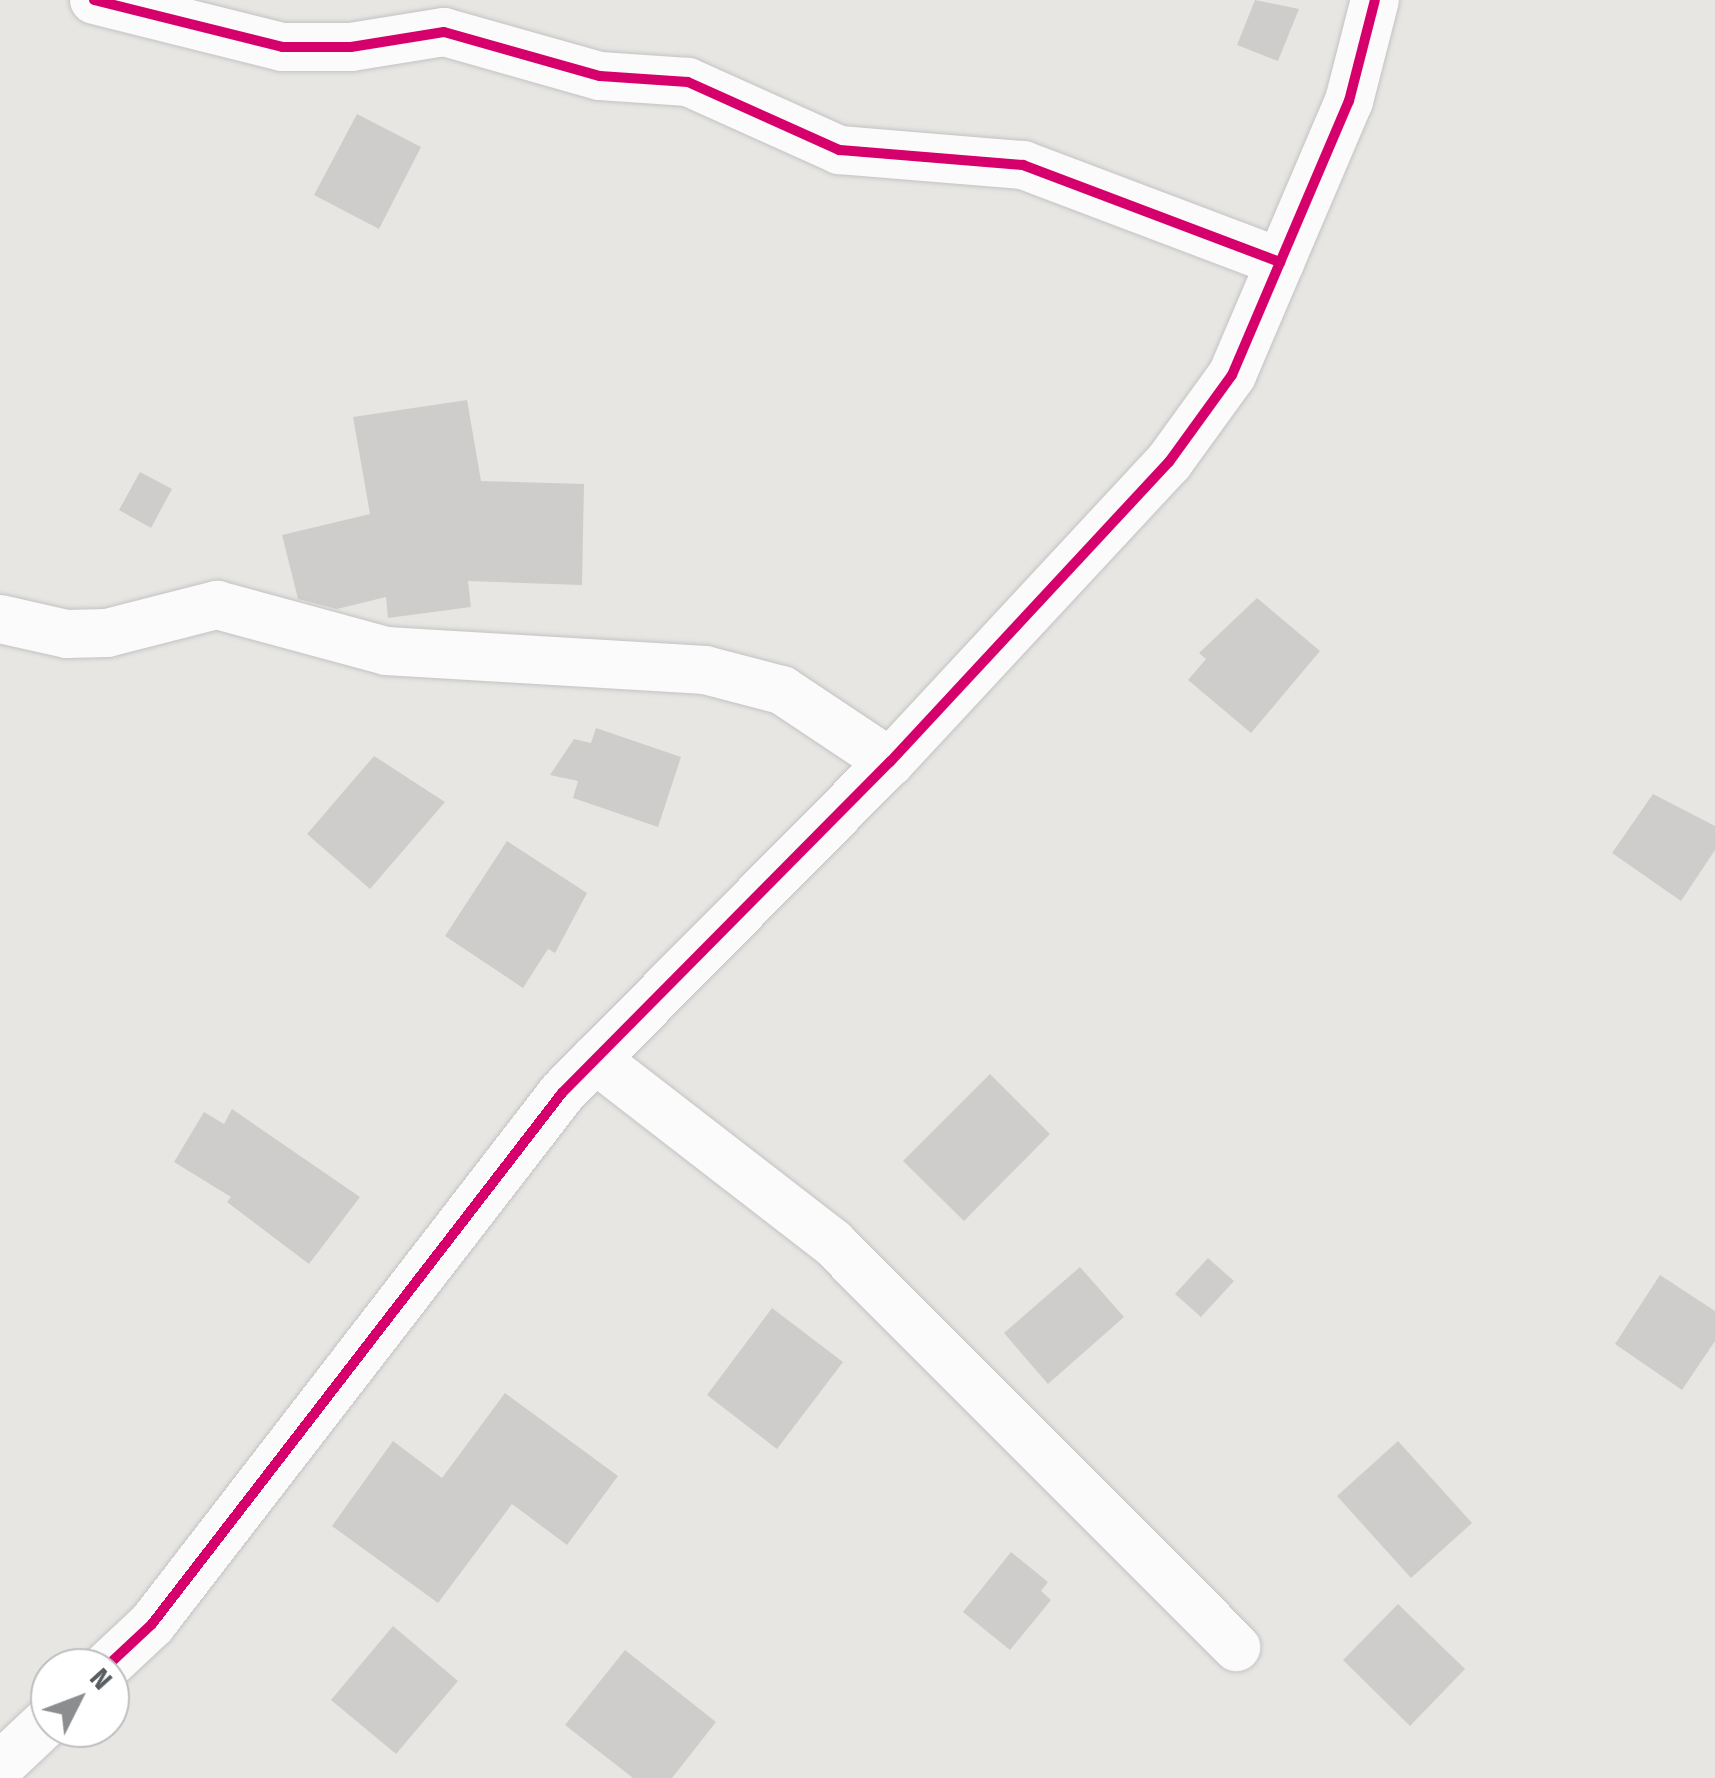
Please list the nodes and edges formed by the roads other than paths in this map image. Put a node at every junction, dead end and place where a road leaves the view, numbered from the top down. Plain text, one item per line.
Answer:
1 (94, 0) edge
2 (1376, 0) edge
3 (1280, 262) junction
4 (0, 618) edge
5 (890, 762) junction
6 (595, 1060) junction
7 (126, 1648) edge
8 (1236, 1648) dead end
9 (30, 1738) edge
10 (0, 1766) edge

1 - 3 street
2 - 3 street
3 - 5 street
4 - 5 street
5 - 6 street
6 - 7 street
6 - 8 street
9 - 10 street

